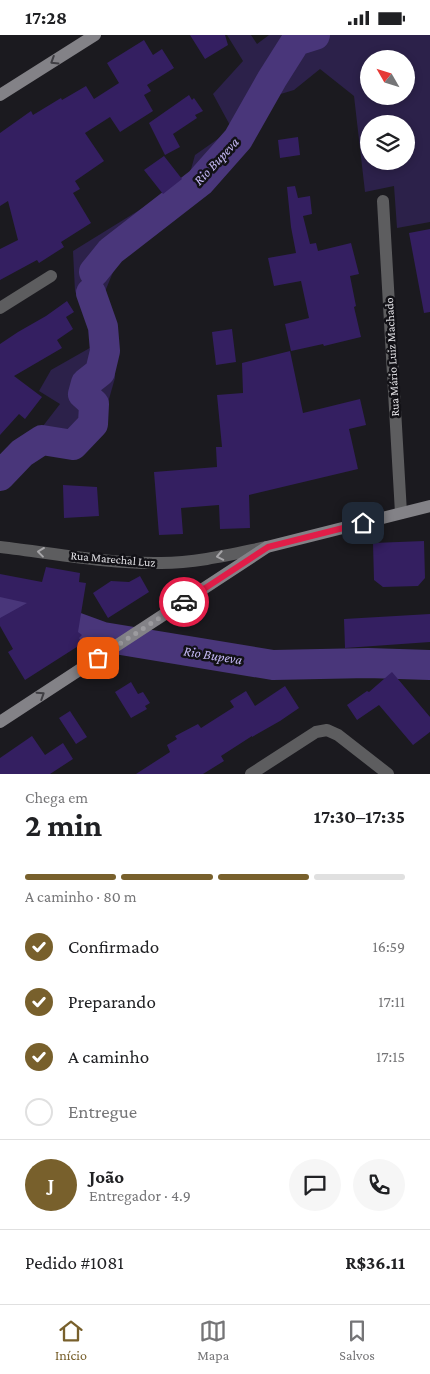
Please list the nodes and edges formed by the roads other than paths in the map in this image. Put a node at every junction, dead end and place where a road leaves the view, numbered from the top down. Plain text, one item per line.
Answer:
1 (95, 35) edge
2 (0, 95) edge
3 (383, 201) dead end
4 (51, 276) dead end
5 (0, 308) edge
6 (430, 506) edge
7 (401, 513) junction
8 (0, 547) edge
9 (268, 547) junction
10 (0, 722) edge
11 (251, 774) edge
12 (388, 774) edge

1 -> 2 main road
3 - 7 street, Rua Mário Luiz Machado
4 - 5 street
6 - 7 main road, Rua Marechal Luz
7 - 9 main road, Rua Marechal Luz
9 -> 8 street, Rua Marechal Luz
10 -> 9 main road
11 - 12 street

